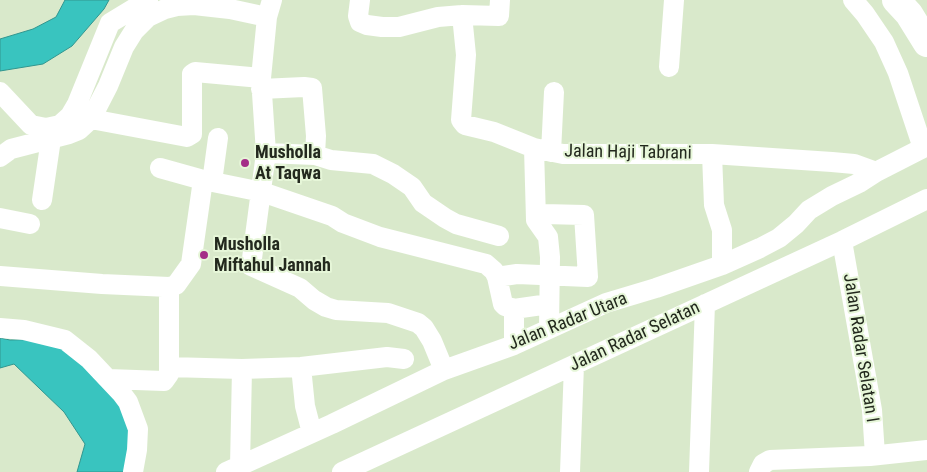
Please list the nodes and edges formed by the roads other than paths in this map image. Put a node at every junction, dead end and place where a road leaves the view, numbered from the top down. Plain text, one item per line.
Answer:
1 (148, 0) edge
2 (360, 0) edge
3 (500, 0) edge
4 (674, 0) edge
5 (853, 0) edge
6 (896, 0) edge
7 (270, 8) edge
8 (462, 15) junction
9 (927, 42) edge
10 (669, 67) dead end
11 (261, 84) junction
12 (0, 92) edge
13 (554, 92) dead end
14 (91, 119) junction
15 (218, 138) dead end
16 (51, 139) junction
17 (925, 147) edge
18 (543, 150) junction
19 (266, 153) junction
20 (712, 154) junction
21 (315, 155) junction
22 (0, 157) edge
23 (160, 168) dead end
24 (876, 172) junction
25 (207, 181) junction
26 (262, 192) junction
27 (927, 199) edge
28 (42, 200) dead end
29 (0, 218) edge
30 (536, 220) junction
31 (30, 224) dead end
32 (499, 236) dead end
33 (842, 241) junction
34 (722, 264) junction
35 (550, 275) junction
36 (0, 276) edge
37 (498, 277) junction
38 (169, 288) junction
39 (549, 304) junction
40 (705, 304) junction
41 (514, 309) junction
42 (0, 328) edge
43 (549, 328) junction
44 (514, 345) junction
45 (404, 359) dead end
46 (574, 365) junction
47 (169, 367) junction
48 (301, 367) junction
49 (242, 369) junction
50 (444, 370) junction
51 (108, 379) junction
52 (312, 432) junction
53 (927, 450) edge
54 (872, 461) edge
55 (233, 469) edge
56 (133, 472) edge
57 (342, 472) edge
58 (570, 472) edge
59 (699, 472) edge
60 (759, 472) edge

1 - 12 street
2 - 8 street
3 - 8 street
4 - 10 street
5 - 17 street
6 - 9 highway
7 - 11 street
7 - 14 street
8 - 18 street, Jalan Haji Tabrani
11 - 14 street
11 - 19 street
11 - 21 street
13 - 18 street
14 - 16 street
15 - 25 street
16 - 22 street
16 - 28 street
17 - 24 street, Jalan Radar Utara
18 - 20 street, Jalan Haji Tabrani
18 - 30 street
19 - 21 street
19 - 26 street
20 - 24 street, Jalan Haji Tabrani
20 - 34 street
21 - 32 street
23 - 25 street
24 - 34 street, Jalan Radar Utara
25 - 26 street
25 - 38 street
26 - 37 street
26 - 50 street
27 - 33 street, Jalan Radar Selatan
29 - 31 street
30 - 35 street
30 - 35 street
33 - 40 street, Jalan Radar Selatan
33 - 54 street, Jalan Radar Selatan I
34 - 43 street, Jalan Radar Utara
35 - 37 street
35 - 39 street
36 - 38 street
37 - 41 street
38 - 47 street
39 - 41 street
39 - 43 street
40 - 46 street, Jalan Radar Selatan
40 - 59 street
41 - 44 street
42 - 51 street
43 - 44 street, Jalan Radar Utara
44 - 50 street, Jalan Radar Utara
45 - 48 street
46 - 57 street, Jalan Radar Selatan
46 - 58 street
47 - 49 street
47 - 51 street
48 - 49 street
48 - 52 street
49 - 55 street
50 - 52 street, Jalan Radar Utara
51 - 56 street
52 - 55 street, Jalan Radar Utara
53 - 54 street
54 - 60 street

